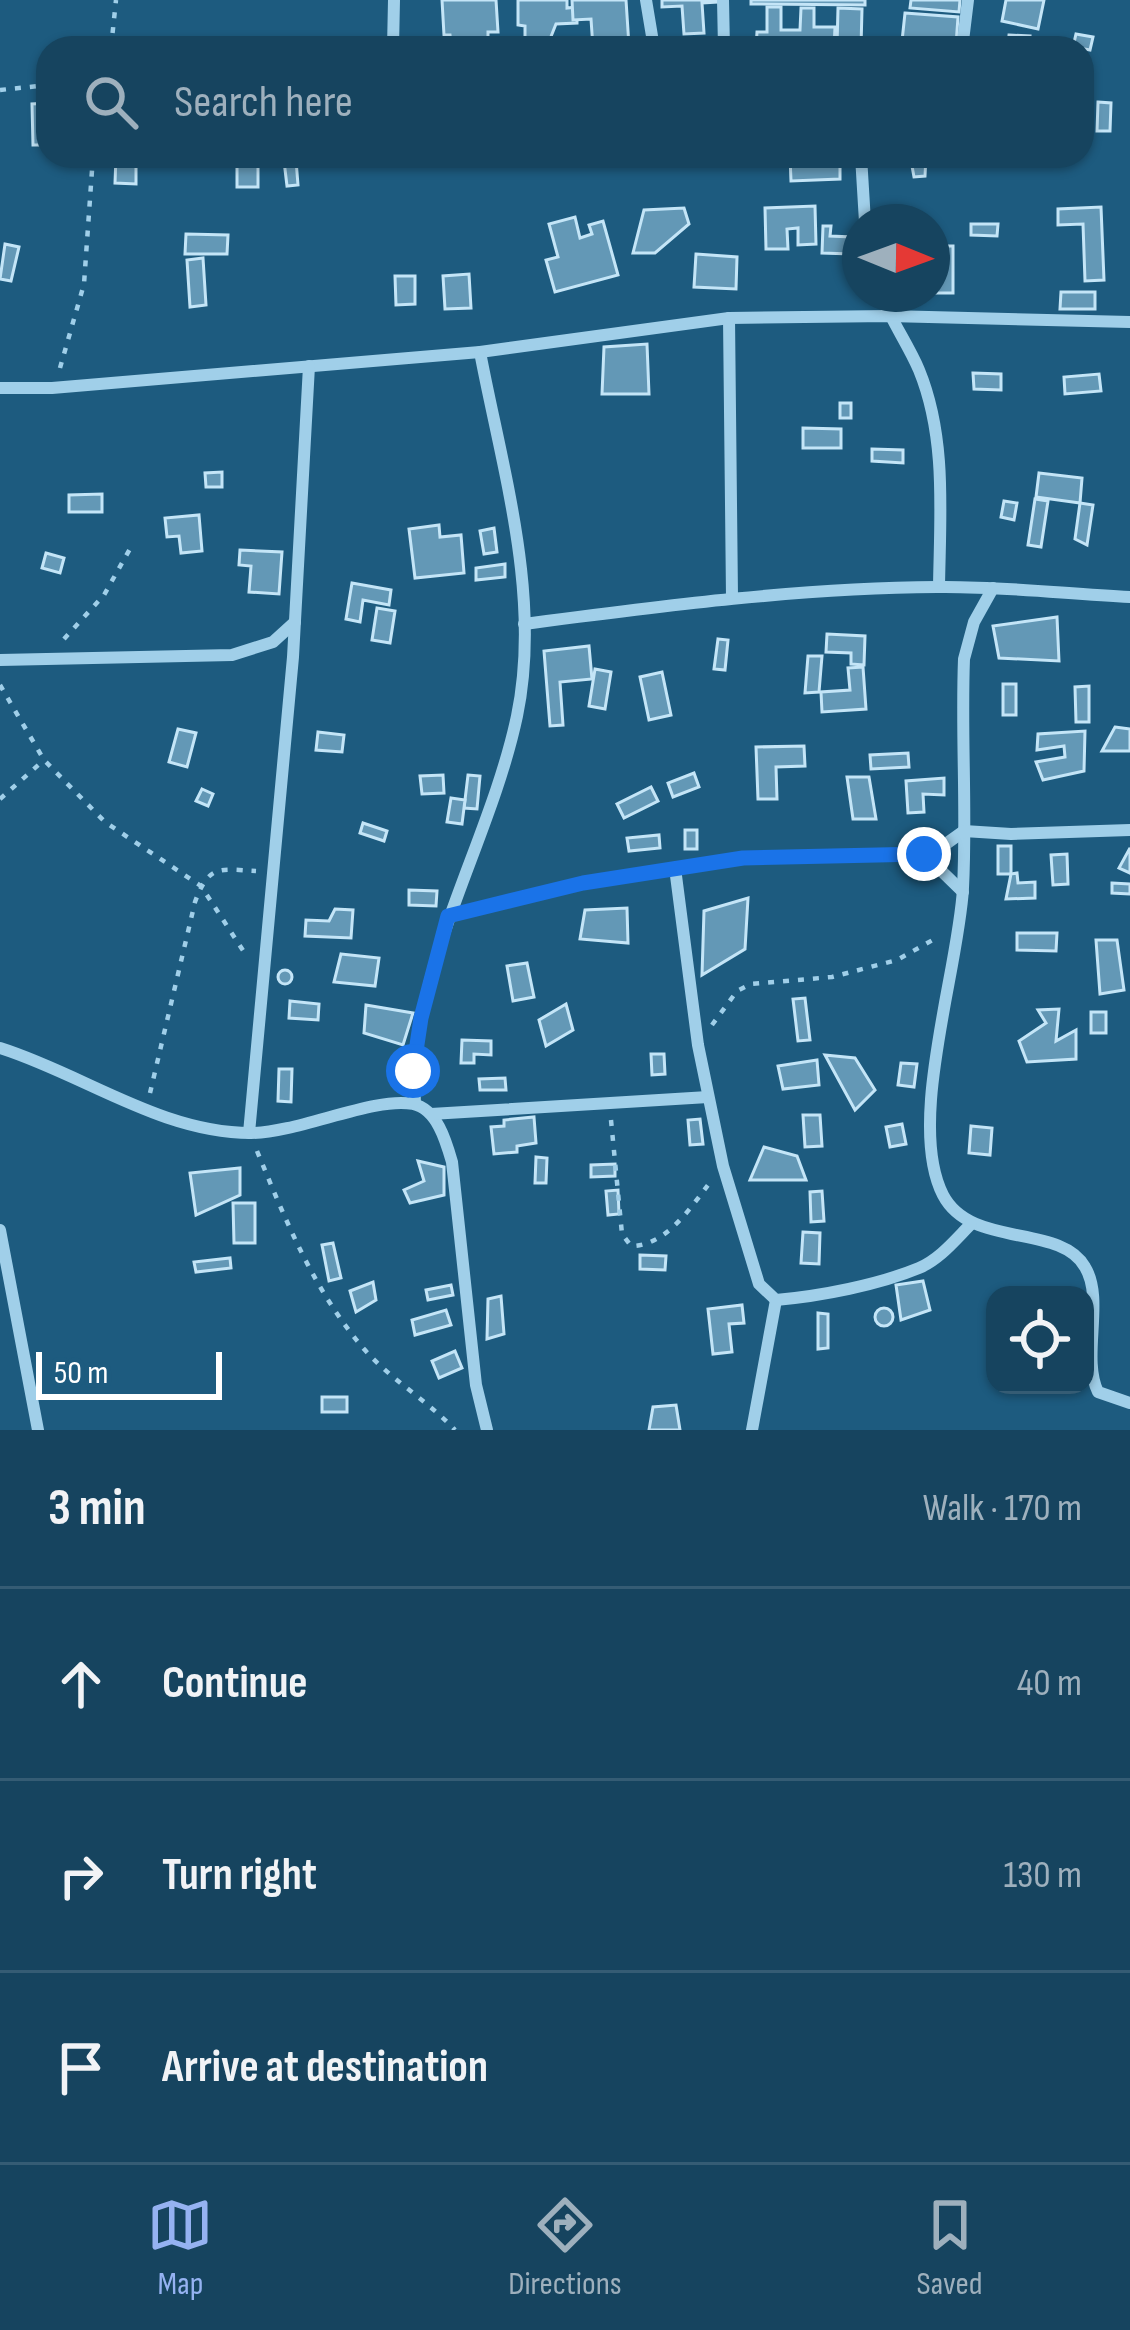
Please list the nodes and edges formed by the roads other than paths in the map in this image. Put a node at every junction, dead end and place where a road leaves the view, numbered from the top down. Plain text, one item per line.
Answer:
1 (394, 0) edge
2 (646, 0) edge
3 (723, 0) edge
4 (968, 0) edge
5 (393, 36) edge
6 (652, 36) edge
7 (724, 36) edge
8 (964, 36) edge
9 (862, 168) edge
10 (864, 204) edge
11 (888, 312) edge
12 (890, 316) junction
13 (729, 318) junction
14 (1130, 322) edge
15 (480, 352) junction
16 (309, 365) junction
17 (0, 388) edge
18 (938, 587) junction
19 (993, 588) junction
20 (732, 597) junction
21 (1130, 597) edge
22 (296, 622) junction
23 (524, 624) junction
24 (0, 659) edge
25 (1130, 830) edge
26 (964, 831) junction
27 (924, 854) junction
28 (675, 868) junction
29 (963, 892) junction
30 (448, 916) junction
31 (0, 1048) edge
32 (708, 1097) junction
33 (415, 1104) junction
34 (431, 1114) junction
35 (249, 1133) junction
36 (970, 1224) junction
37 (0, 1230) edge
38 (776, 1300) junction
39 (1130, 1403) edge
40 (38, 1430) edge
41 (487, 1430) edge
42 (752, 1430) edge

1 - 5 street
2 - 6 street
3 - 7 street
4 - 8 street
9 - 10 street
11 - 12 street
12 - 13 street
12 - 14 street
12 - 18 street
13 - 15 street
13 - 20 street
15 - 16 street
15 - 23 street
16 - 17 street
16 - 22 street
18 - 19 street
18 - 20 street
19 - 21 street
19 - 26 street
20 - 23 street
22 - 24 street
22 - 35 street
23 - 30 street
25 - 26 street
26 - 27 street
26 - 29 street
27 - 28 street
27 - 29 street
28 - 30 street
28 - 32 street
29 - 36 street
30 - 33 street
31 - 35 street
32 - 34 street
32 - 38 street
33 - 34 street
33 - 35 street
34 - 41 street
36 - 38 street
36 - 39 street
37 - 40 street
38 - 42 street

